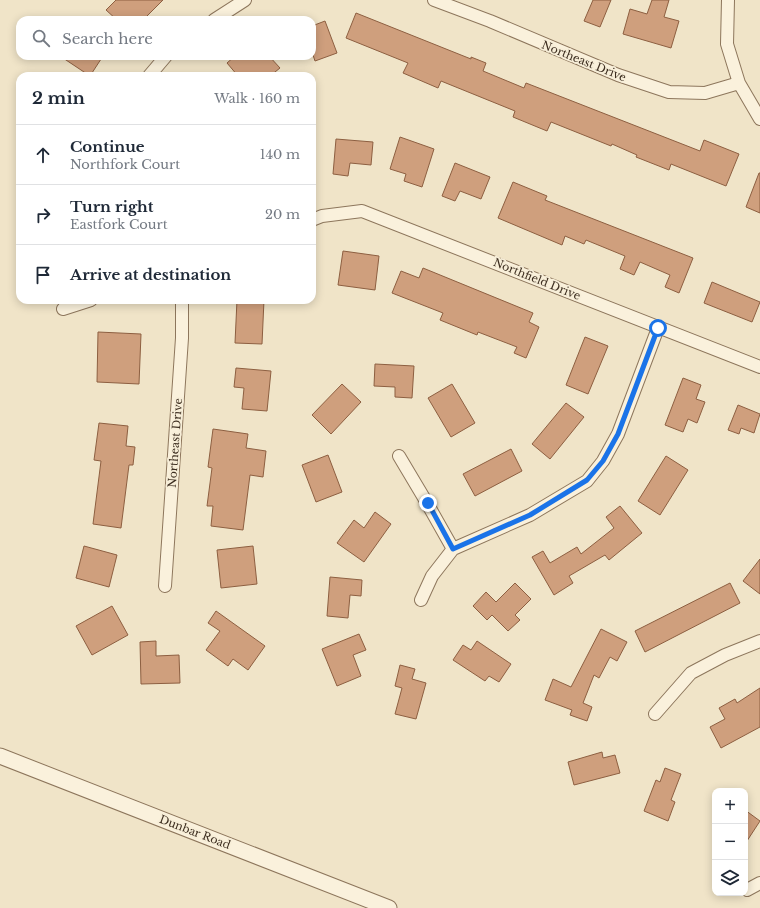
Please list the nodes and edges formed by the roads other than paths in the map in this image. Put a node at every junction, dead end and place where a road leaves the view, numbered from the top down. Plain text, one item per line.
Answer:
1 (245, 0) edge
2 (434, 0) edge
3 (728, 0) edge
4 (220, 16) edge
5 (163, 60) edge
6 (152, 72) edge
7 (739, 83) junction
8 (760, 119) edge
9 (316, 218) edge
10 (79, 304) edge
11 (182, 304) edge
12 (63, 309) dead end
13 (658, 328) junction
14 (760, 367) edge
15 (399, 456) dead end
16 (453, 549) junction
17 (165, 586) dead end
18 (421, 600) dead end
19 (760, 641) edge
20 (655, 714) dead end
21 (0, 756) edge
22 (760, 883) edge
23 (748, 889) edge
24 (389, 908) edge

1 - 4 street
2 - 7 street, Northeast Drive
3 - 7 street
5 - 6 street
7 - 8 street
9 - 13 street, Northfield Drive
10 - 12 street
11 - 17 street, Northeast Drive
13 - 14 street, Northfield Drive
13 - 16 street
15 - 16 street
16 - 18 street
19 - 20 street
21 - 24 street, Dunbar Road
22 - 23 street

